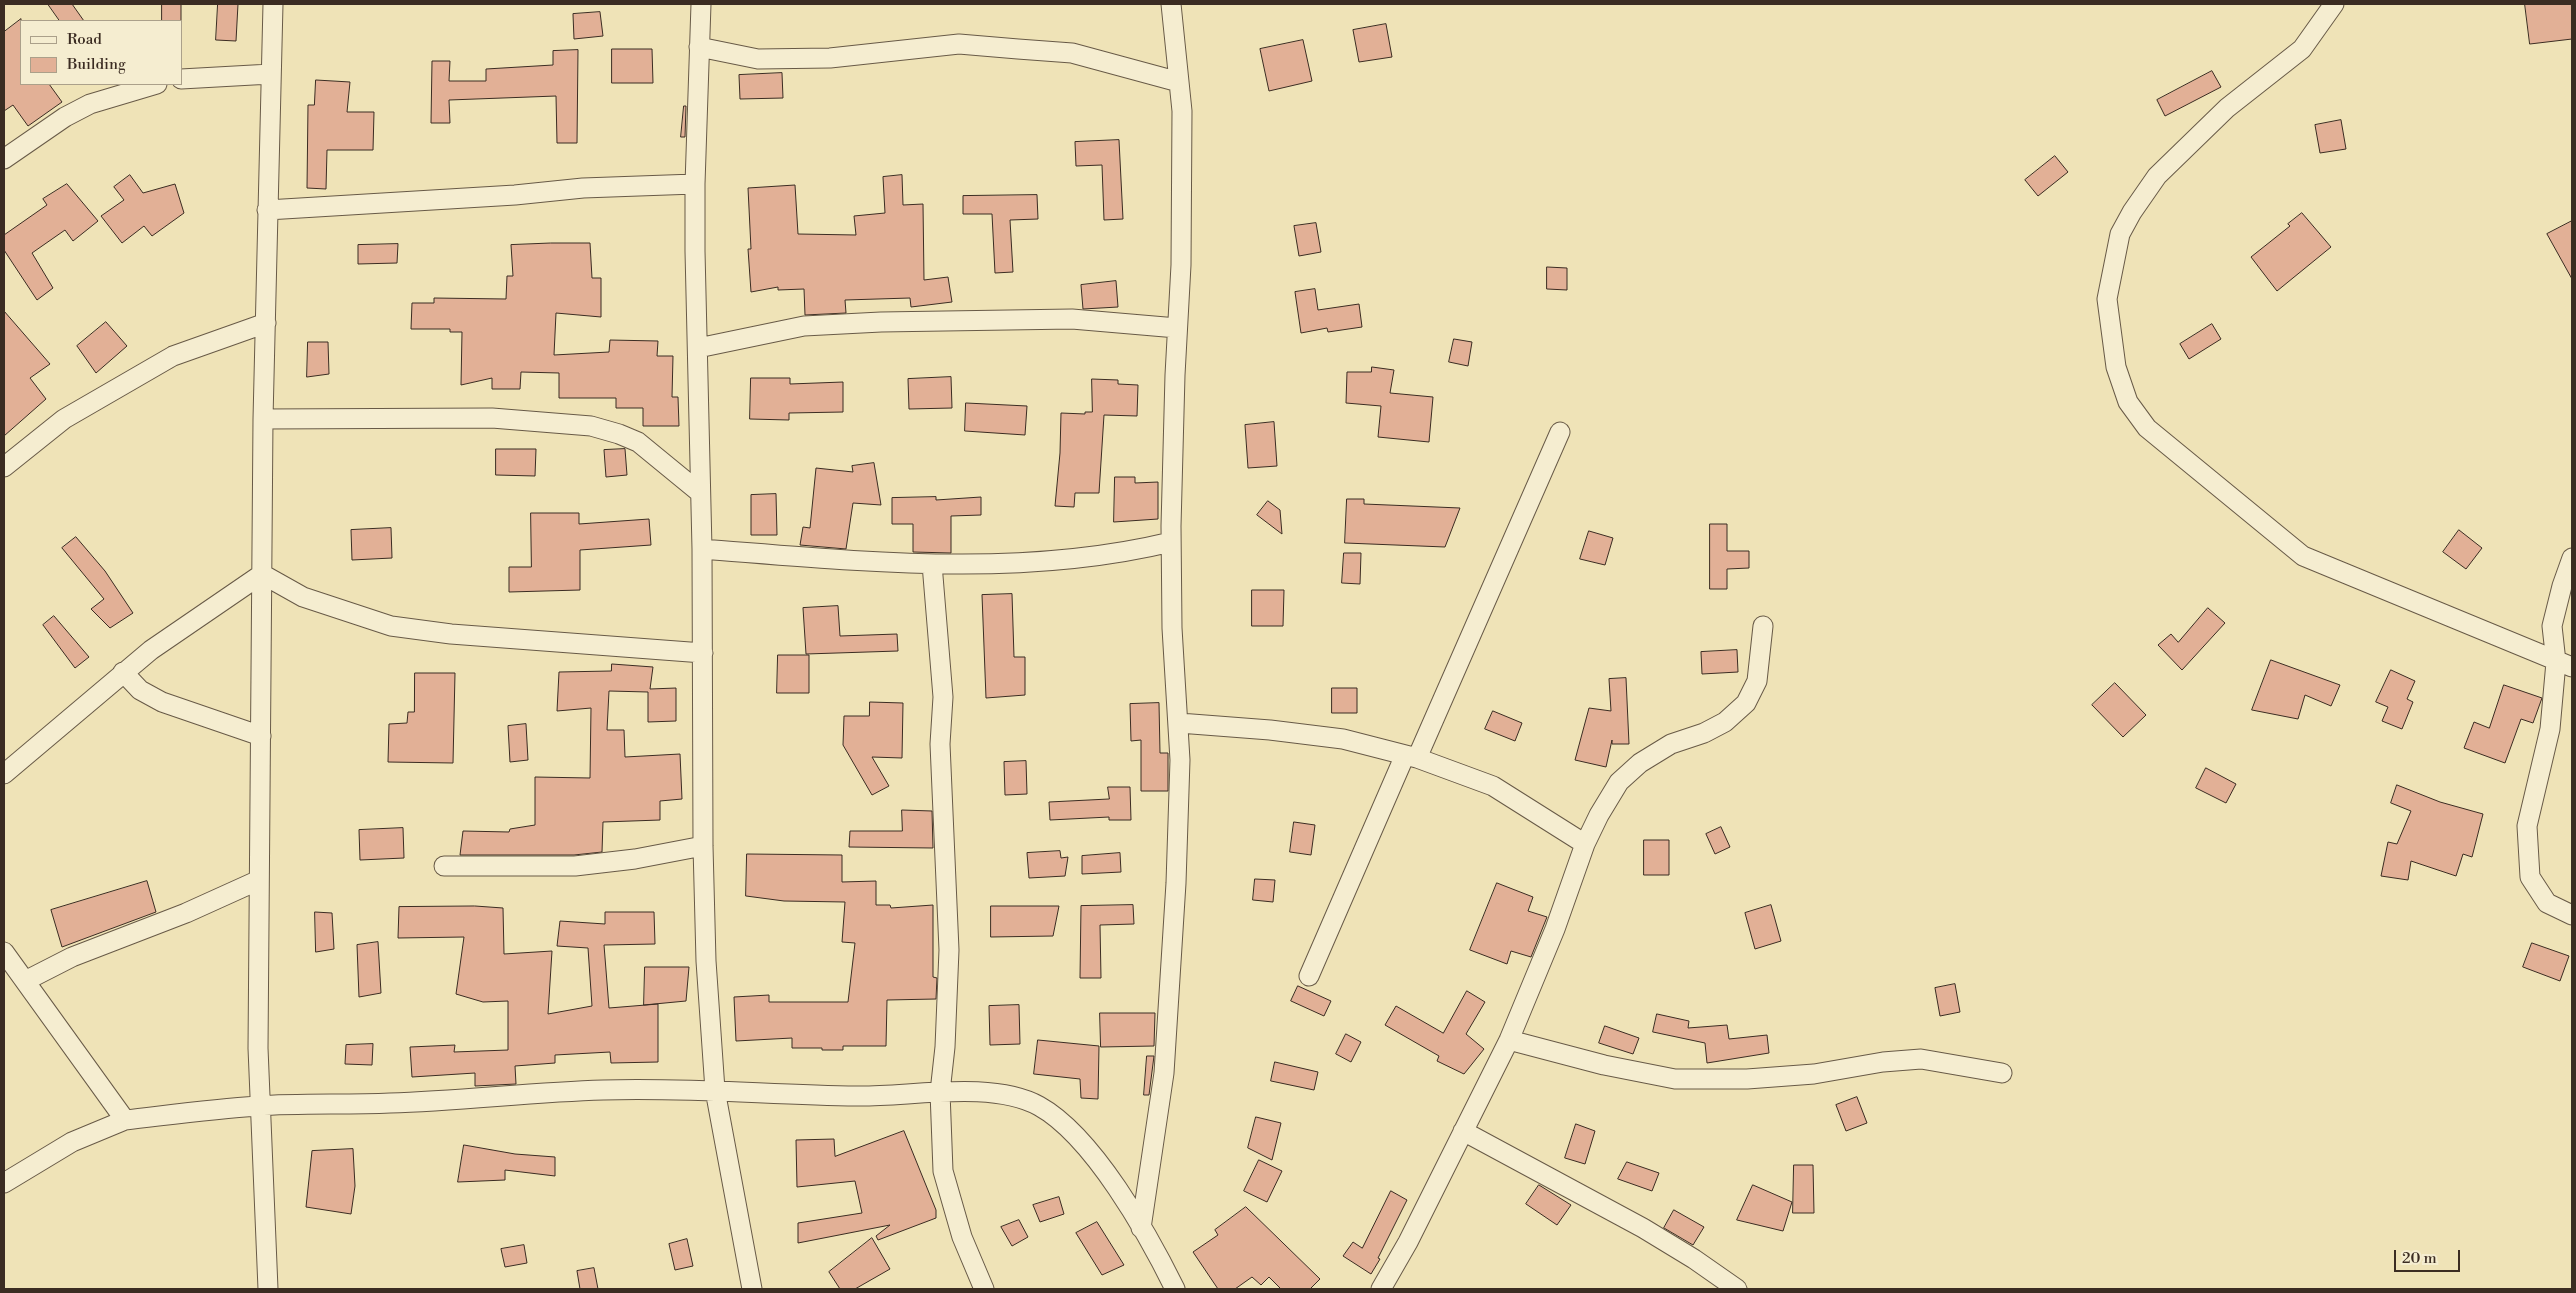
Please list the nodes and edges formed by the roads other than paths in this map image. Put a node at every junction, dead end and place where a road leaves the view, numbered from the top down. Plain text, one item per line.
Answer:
1 (273, 4) edge
2 (701, 4) edge
3 (1171, 4) edge
4 (2334, 4) edge
5 (699, 47) junction
6 (271, 74) junction
7 (182, 79) edge
8 (1179, 82) junction
9 (154, 85) edge
10 (4, 159) edge
11 (694, 184) junction
12 (267, 210) junction
13 (266, 323) junction
14 (1177, 328) junction
15 (698, 348) junction
16 (263, 418) junction
17 (1560, 432) dead end
18 (4, 466) edge
19 (699, 492) junction
20 (1171, 542) junction
21 (702, 549) junction
22 (2572, 558) edge
23 (932, 564) junction
24 (262, 574) junction
25 (1763, 626) dead end
26 (703, 653) junction
27 (2564, 665) edge
28 (123, 672) junction
29 (1180, 723) junction
30 (261, 736) junction
31 (1411, 757) junction
32 (4, 774) edge
33 (1585, 844) junction
34 (703, 846) junction
35 (444, 866) dead end
36 (259, 880) junction
37 (2572, 915) edge
38 (4, 952) edge
39 (1309, 976) dead end
40 (25, 981) junction
41 (1510, 1040) junction
42 (2002, 1073) dead end
43 (715, 1090) junction
44 (940, 1092) junction
45 (260, 1106) junction
46 (125, 1120) junction
47 (1463, 1131) junction
48 (4, 1183) edge
49 (1141, 1228) junction
50 (268, 1289) edge
51 (752, 1289) edge
52 (984, 1289) edge
53 (1175, 1289) edge
54 (1381, 1289) edge
55 (1737, 1289) edge

1 - 6 street
2 - 5 street
3 - 8 street
4 - 27 street
5 - 8 street
5 - 11 street
6 - 7 street
6 - 12 street
8 - 14 street
9 - 10 street
11 - 12 street
11 - 15 street
12 - 13 street
13 - 16 street
13 - 18 street
14 - 15 street
14 - 20 street
15 - 19 street
16 - 19 street
16 - 24 street
17 - 31 street
19 - 21 street
20 - 23 street
20 - 29 street
21 - 23 street
21 - 26 street
22 - 27 street
23 - 44 street
24 - 26 street
24 - 28 street
24 - 30 street
25 - 33 street
26 - 34 street
27 - 37 street
28 - 30 street
28 - 32 street
29 - 31 street
29 - 49 street
30 - 36 street
31 - 33 street
31 - 39 street
33 - 41 street
34 - 35 street
34 - 43 street
36 - 40 street
36 - 45 street
38 - 40 street
40 - 46 street
41 - 42 street
41 - 47 street
43 - 44 street
43 - 45 street
43 - 51 street
44 - 49 street
44 - 52 street
45 - 46 street
45 - 50 street
46 - 48 street
47 - 54 street
47 - 55 street
49 - 53 street

